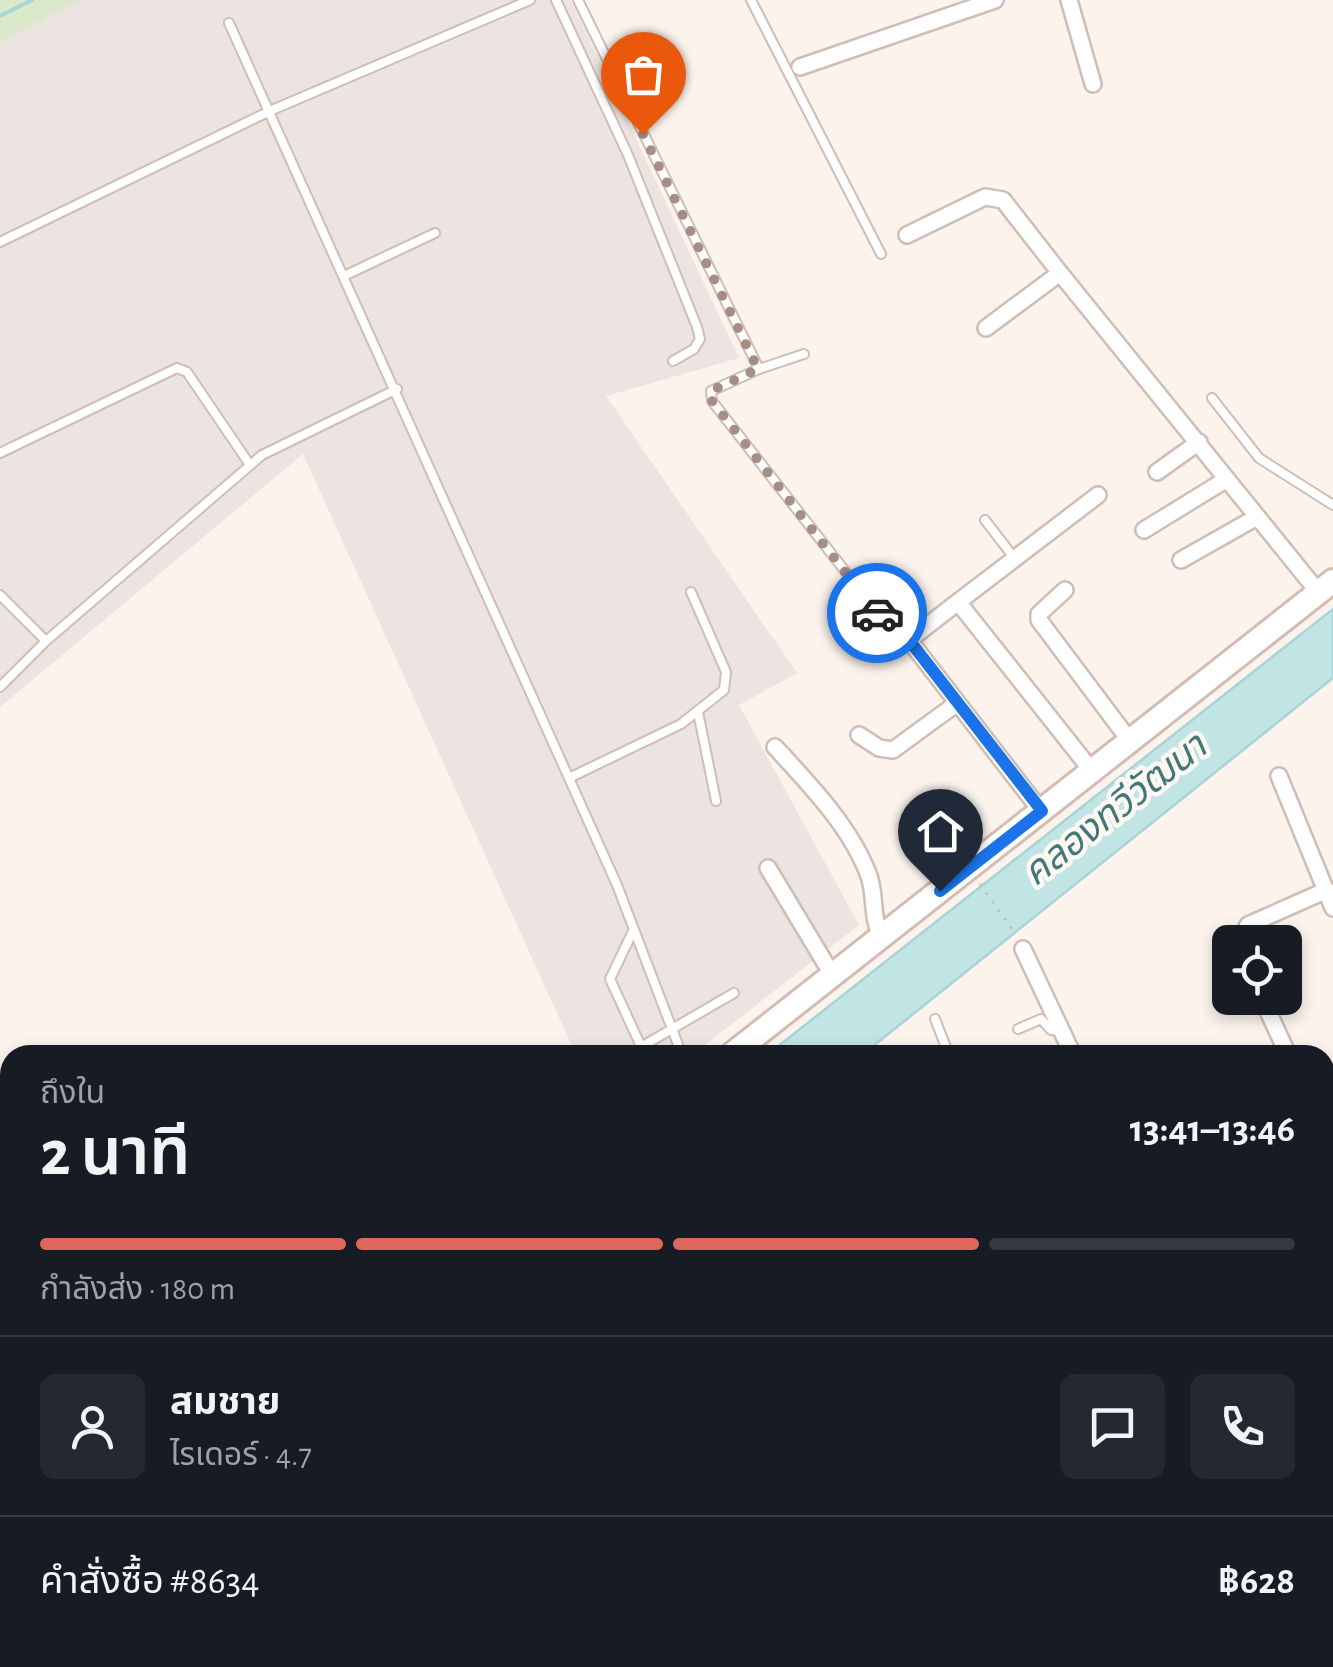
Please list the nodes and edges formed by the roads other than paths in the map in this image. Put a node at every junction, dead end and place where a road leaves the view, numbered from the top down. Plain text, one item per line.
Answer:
1 (530, 0) edge
2 (556, 0) edge
3 (578, 0) edge
4 (752, 0) edge
5 (995, 0) edge
6 (1070, 0) edge
7 (229, 23) dead end
8 (800, 67) dead end
9 (1093, 84) dead end
10 (272, 110) junction
11 (435, 233) dead end
12 (907, 234) dead end
13 (0, 242) edge
14 (881, 254) dead end
15 (1060, 273) junction
16 (346, 275) junction
17 (986, 328) dead end
18 (804, 354) dead end
19 (673, 361) dead end
20 (758, 369) junction
21 (397, 389) junction
22 (1212, 398) dead end
23 (1199, 442) junction
24 (0, 454) edge
25 (250, 465) junction
26 (1156, 472) dead end
27 (1228, 479) junction
28 (1098, 495) dead end
29 (1333, 504) edge
30 (1257, 517) junction
31 (986, 520) dead end
32 (1144, 530) dead end
33 (1015, 558) junction
34 (1181, 560) dead end
35 (1326, 587) edge
36 (1065, 590) dead end
37 (691, 592) dead end
38 (0, 595) edge
39 (958, 602) junction
40 (909, 640) junction
41 (46, 641) junction
42 (0, 687) edge
43 (956, 704) junction
44 (698, 712) junction
45 (859, 735) dead end
46 (1130, 741) junction
47 (774, 747) dead end
48 (1092, 771) junction
49 (1279, 776) dead end
50 (569, 778) junction
51 (716, 801) dead end
52 (1042, 811) junction
53 (768, 868) dead end
54 (1326, 890) junction
55 (1333, 908) edge
56 (1248, 925) edge
57 (635, 928) junction
58 (881, 938) junction
59 (1022, 945) road end
60 (832, 976) junction
61 (734, 993) dead end
62 (1270, 1015) edge
63 (935, 1019) dead end
64 (675, 1026) junction
65 (1018, 1028) dead end
66 (1062, 1031) junction
67 (640, 1045) edge
68 (651, 1045) edge
69 (680, 1045) edge
70 (745, 1045) edge
71 (945, 1045) edge
72 (1068, 1045) edge
73 (1283, 1045) edge

1 - 10 lane
2 - 19 lane
3 - 20 lane
4 - 14 lane
5 - 8 street
6 - 9 street
7 - 10 lane
10 - 13 lane
10 - 16 lane
11 - 16 lane
12 - 15 street
15 - 17 street
15 - 23 street
16 - 21 lane
18 - 20 lane
20 - 40 lane
21 - 25 lane
21 - 50 lane
22 - 29 lane
23 - 26 street
23 - 27 street
24 - 25 lane
25 - 41 lane
27 - 30 street
27 - 32 street
28 - 33 street
30 - 34 street
30 - 35 street
31 - 33 lane
33 - 39 street
35 - 46 main road
36 - 46 street
37 - 44 lane
38 - 41 lane
39 - 40 street
39 - 48 street
40 - 43 street
41 - 42 lane
43 - 45 street
43 - 52 street
44 - 50 lane
44 - 51 lane
46 - 48 main road
47 - 58 street
48 - 52 main road
49 - 54 street
50 - 57 lane
52 - 58 main road
53 - 60 street
54 - 55 street
54 - 56 street
57 - 64 lane
57 - 67 lane
58 - 60 main road
59 - 66 street
60 - 70 main road
61 - 64 lane
62 - 73 street
63 - 71 lane
64 - 68 lane
64 - 69 lane
65 - 66 lane
66 - 72 street

